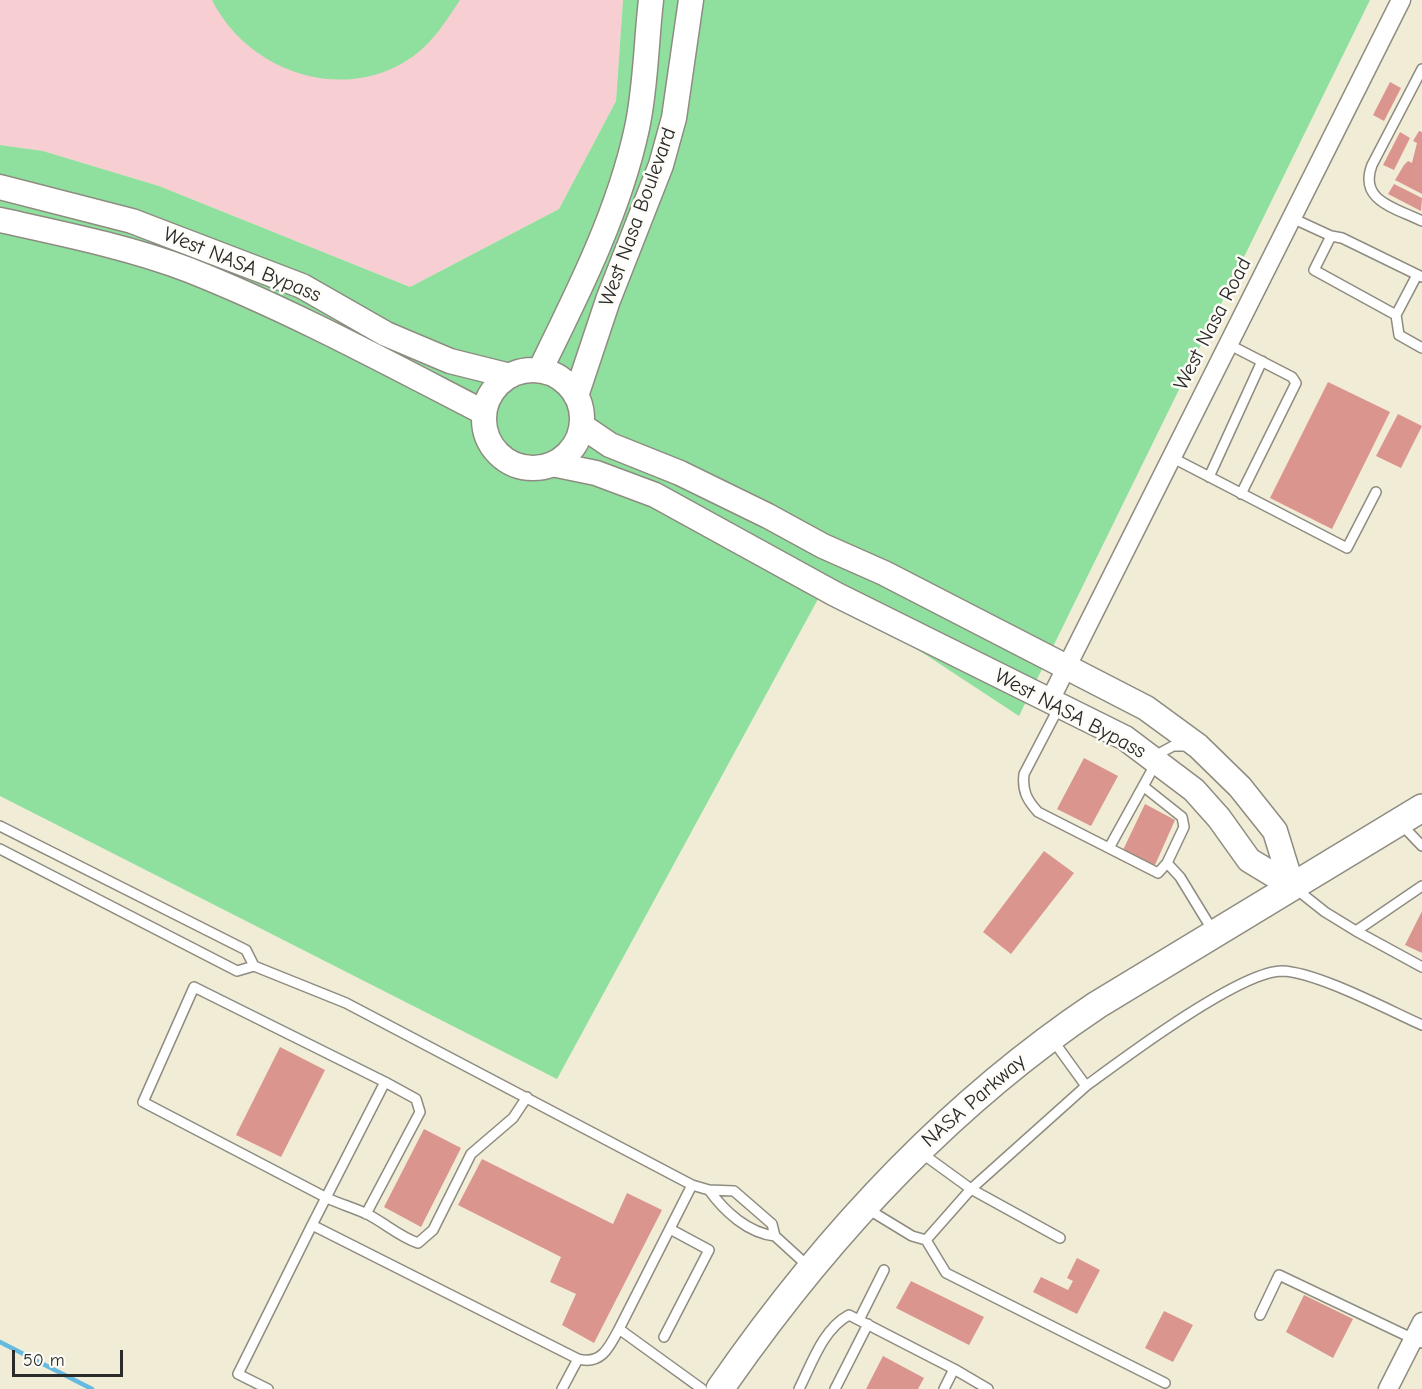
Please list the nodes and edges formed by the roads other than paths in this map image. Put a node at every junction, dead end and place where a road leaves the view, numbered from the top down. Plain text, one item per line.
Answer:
1 (651, 0) edge
2 (691, 0) edge
3 (1401, 0) edge
4 (1422, 69) edge
5 (0, 187) edge
6 (1292, 218) junction
7 (0, 220) edge
8 (1422, 221) edge
9 (1330, 236) junction
10 (1420, 276) edge
11 (1396, 315) junction
12 (1228, 344) junction
13 (1422, 348) edge
14 (1262, 362) junction
15 (540, 370) junction
16 (510, 376) junction
17 (576, 396) junction
18 (483, 412) junction
19 (582, 426) junction
20 (1171, 457) junction
21 (552, 464) junction
22 (1209, 477) junction
23 (1376, 492) dead end
24 (1241, 494) junction
25 (1065, 667) junction
26 (1055, 703) junction
27 (1198, 746) junction
28 (1157, 760) junction
29 (1143, 786) junction
30 (1422, 808) edge
31 (1399, 821) junction
32 (0, 826) edge
33 (9, 831) junction
34 (1422, 846) edge
35 (1109, 848) junction
36 (0, 849) edge
37 (1167, 863) junction
38 (1292, 886) junction
39 (1422, 886) edge
40 (1356, 932) junction
41 (1215, 933) junction
42 (254, 966) junction
43 (1422, 967) edge
44 (1422, 1025) edge
45 (1050, 1037) junction
46 (385, 1082) junction
47 (1086, 1086) junction
48 (527, 1097) junction
49 (918, 1151) junction
50 (692, 1185) junction
51 (971, 1189) junction
52 (709, 1190) junction
53 (325, 1197) junction
54 (864, 1206) junction
55 (366, 1214) junction
56 (312, 1225) junction
57 (670, 1229) junction
58 (775, 1236) junction
59 (1060, 1238) dead end
60 (926, 1240) junction
61 (810, 1268) junction
62 (884, 1270) dead end
63 (1260, 1315) dead end
64 (863, 1322) junction
65 (1422, 1322) edge
66 (619, 1329) junction
67 (664, 1336) dead end
68 (1418, 1341) edge
69 (578, 1359) junction
70 (954, 1369) junction
71 (1165, 1383) dead end
72 (268, 1389) edge
73 (562, 1389) edge
74 (702, 1389) edge
75 (720, 1389) edge
76 (799, 1389) edge
77 (835, 1389) edge
78 (944, 1389) edge
79 (988, 1389) edge
80 (1388, 1389) edge

1 - 15 street, West Nasa Boulevard
2 - 17 street, West Nasa Boulevard
3 - 6 street, West Nasa Road
4 - 8 lane
5 - 16 street, West NASA Bypass
6 - 9 lane
6 - 12 street, West Nasa Road
7 - 18 street, West NASA Bypass
9 - 10 lane
9 - 11 lane
10 - 11 lane
11 - 13 lane
12 - 14 lane
12 - 20 street, West Nasa Road
14 - 22 lane
14 - 24 lane
15 - 16 street, West NASA Bypass
15 - 17 street
16 - 18 street
17 - 19 street
18 - 21 street, West NASA Bypass
19 - 21 street
19 - 25 street, West NASA Bypass
20 - 22 lane
20 - 25 street, West Nasa Road
21 - 26 street, West NASA Bypass
22 - 24 lane
23 - 24 lane
25 - 26 street, West Nasa Road
25 - 27 street, West NASA Bypass
26 - 28 street, West NASA Bypass
26 - 35 lane
27 - 28 lane
27 - 38 street, West NASA Bypass
28 - 29 lane
28 - 38 street, West NASA Bypass
29 - 35 lane
29 - 37 lane
30 - 31 main road, NASA Parkway
31 - 34 lane
31 - 38 main road, NASA Parkway
32 - 33 lane
33 - 36 lane
33 - 42 lane
35 - 37 lane
36 - 42 lane
37 - 41 lane
38 - 40 lane
38 - 41 main road, NASA Parkway
39 - 40 lane
40 - 43 lane
41 - 45 main road, NASA Parkway
42 - 48 lane
44 - 47 lane
45 - 47 lane
45 - 49 main road, NASA Parkway
46 - 53 lane
46 - 53 lane
46 - 55 lane
47 - 51 lane
48 - 50 lane
48 - 55 lane
49 - 51 lane
49 - 54 main road, NASA Parkway
50 - 52 lane
50 - 57 lane
51 - 59 lane
51 - 60 lane
52 - 58 lane
52 - 58 lane
53 - 55 lane
53 - 56 lane
54 - 60 lane
54 - 61 main road, NASA Parkway
56 - 69 lane
56 - 72 lane
57 - 66 lane
57 - 67 lane
58 - 61 lane
60 - 71 lane
61 - 75 main road, NASA Parkway
62 - 64 lane
63 - 68 lane
64 - 70 lane
64 - 76 lane
64 - 77 lane
65 - 68 street
66 - 69 lane
66 - 74 lane
68 - 80 street
69 - 73 lane
70 - 78 lane
70 - 79 lane

